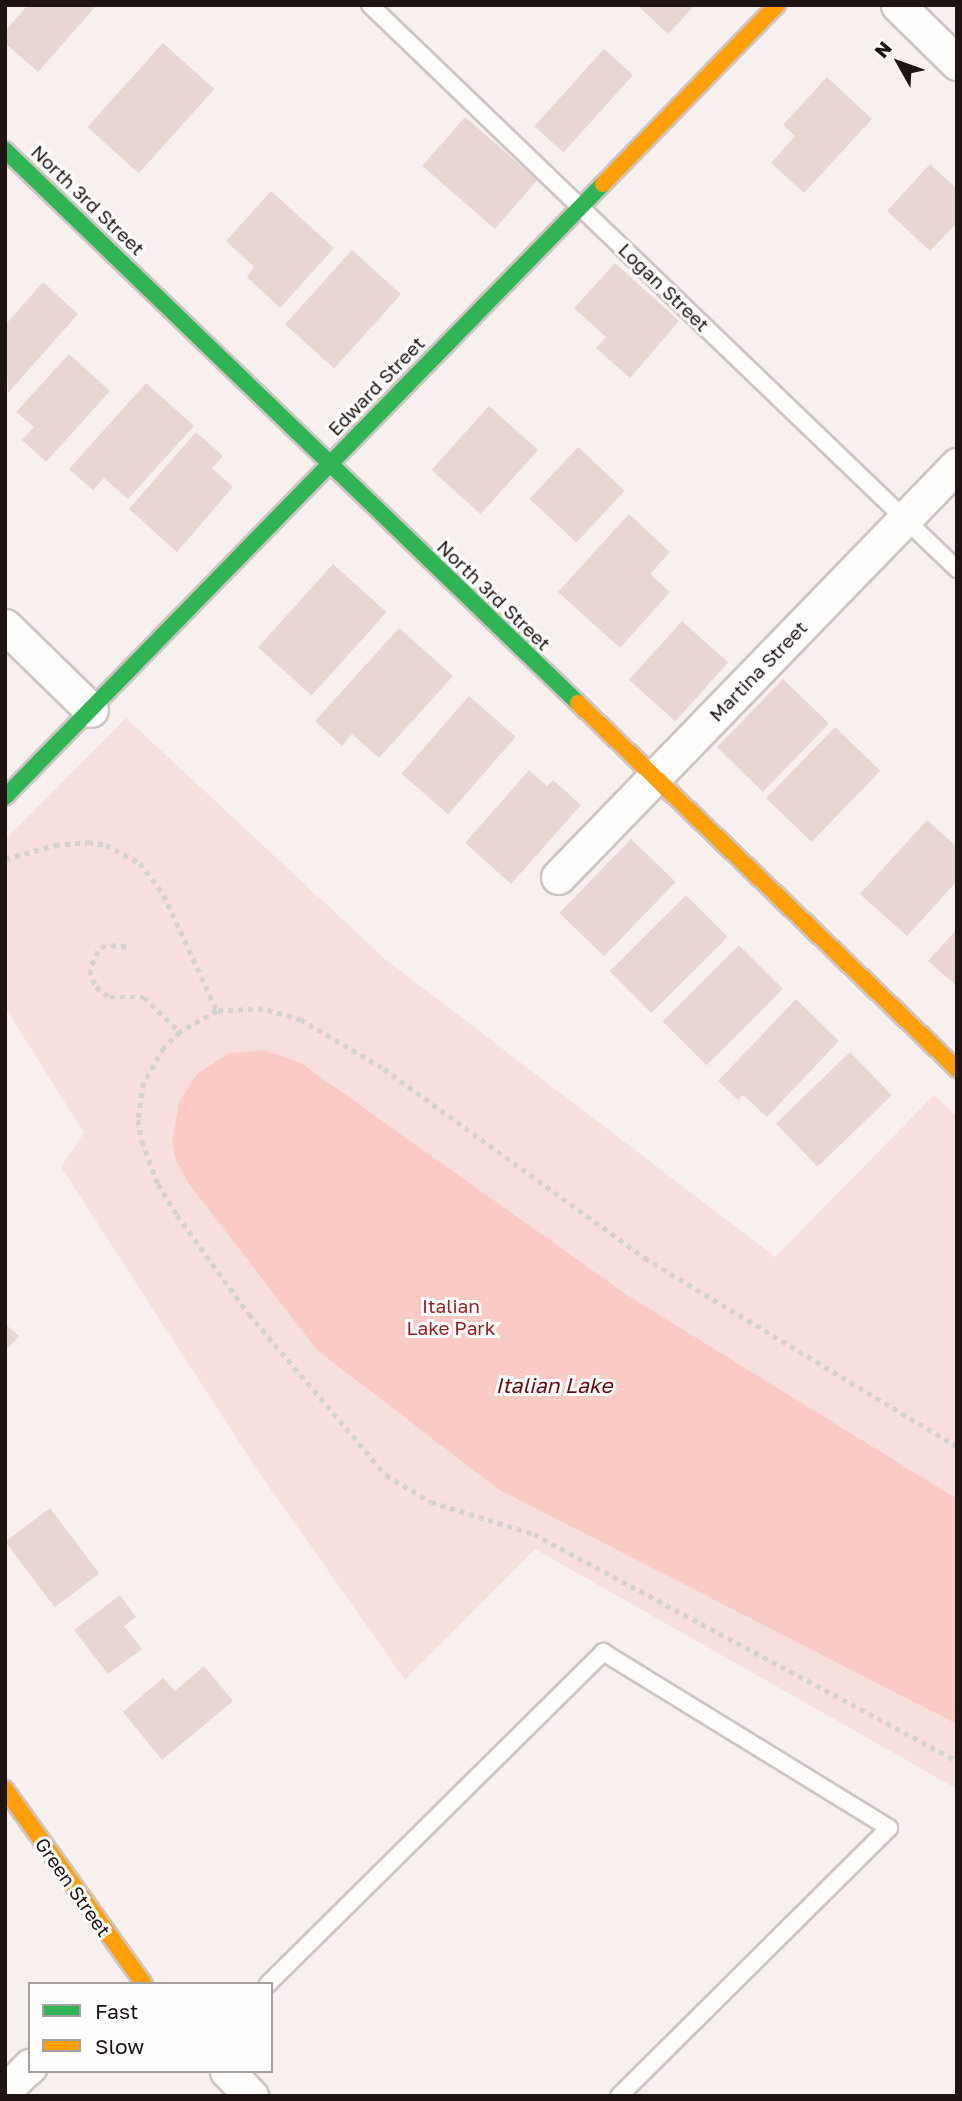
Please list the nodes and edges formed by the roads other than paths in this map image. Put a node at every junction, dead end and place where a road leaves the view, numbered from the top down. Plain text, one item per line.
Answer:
1 (370, 5) edge
2 (777, 5) edge
3 (898, 5) edge
4 (957, 63) edge
5 (5, 150) edge
6 (580, 207) junction
7 (330, 464) junction
8 (957, 465) edge
9 (905, 518) junction
10 (957, 569) edge
11 (5, 626) edge
12 (91, 710) junction
13 (653, 779) junction
14 (5, 797) edge
15 (558, 877) dead end
16 (957, 1069) edge
17 (5, 1788) edge
18 (129, 1979) edge
19 (270, 1982) edge
20 (28, 2068) edge
21 (229, 2073) edge
22 (5, 2090) edge
23 (251, 2096) edge
24 (619, 2096) edge

1 - 6 lane, Logan Street
2 - 6 street, Edward Street
3 - 4 street
5 - 7 street, North 3rd Street
6 - 7 street, Edward Street
6 - 9 lane, Logan Street
7 - 12 street, Edward Street
7 - 13 street, North 3rd Street
8 - 9 street, Martina Street
9 - 10 lane, Logan Street
9 - 13 street, Martina Street
11 - 12 street
12 - 14 street, Edward Street
13 - 15 street, Martina Street
13 - 16 street, North 3rd Street
17 - 18 street, Green Street
19 - 24 lane
20 - 22 street
21 - 23 street

